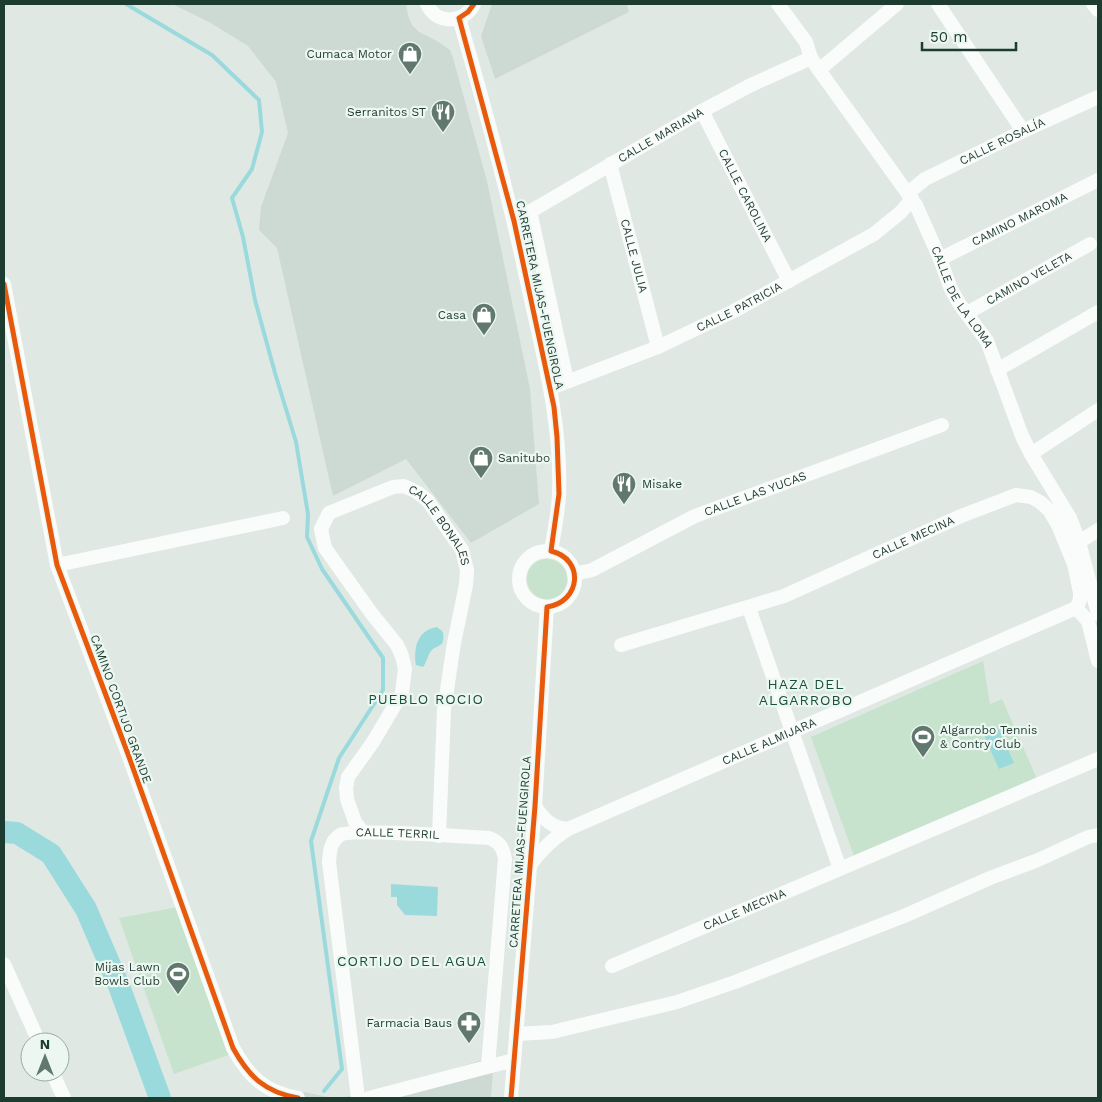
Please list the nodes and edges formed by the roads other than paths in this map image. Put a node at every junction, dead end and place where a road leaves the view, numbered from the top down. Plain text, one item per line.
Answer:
1 (427, 4) edge
2 (474, 4) edge
3 (778, 4) edge
4 (897, 4) edge
5 (938, 4) edge
6 (1094, 4) edge
7 (1098, 10) edge
8 (459, 18) junction
9 (811, 58) junction
10 (819, 70) junction
11 (1098, 97) edge
12 (702, 111) junction
13 (1023, 131) junction
14 (610, 164) junction
15 (1098, 180) edge
16 (910, 196) junction
17 (530, 211) junction
18 (514, 221) junction
19 (1090, 244) dead end
20 (940, 259) junction
21 (789, 281) junction
22 (4, 284) edge
23 (1098, 312) edge
24 (967, 313) junction
25 (658, 347) junction
26 (997, 370) junction
27 (568, 381) junction
28 (551, 388) junction
29 (1098, 410) edge
30 (942, 424) dead end
31 (1031, 454) junction
32 (283, 518) dead end
33 (1098, 530) edge
34 (1079, 542) junction
35 (551, 551) junction
36 (58, 565) junction
37 (574, 574) junction
38 (547, 607) junction
39 (749, 608) junction
40 (1076, 608) junction
41 (1098, 614) edge
42 (621, 645) dead end
43 (1098, 661) edge
44 (792, 731) junction
45 (1098, 759) edge
46 (535, 806) junction
47 (568, 829) junction
48 (363, 832) junction
49 (1098, 835) edge
50 (438, 836) junction
51 (530, 865) junction
52 (840, 869) junction
53 (4, 964) edge
54 (612, 966) dead end
55 (35, 1032) edge
56 (516, 1034) junction
57 (514, 1060) junction
58 (488, 1066) junction
59 (57, 1082) edge
60 (64, 1098) edge
61 (298, 1098) edge
62 (358, 1098) edge
63 (369, 1098) edge
64 (511, 1098) edge

1 - 8 street
2 - 8 street
3 - 9 street, CALLE DE LA LOMA
4 - 10 street
5 - 13 street
6 - 7 street
8 - 18 street, CARRETERA MIJAS-FUENGIROLA
9 - 10 street, CALLE DE LA LOMA
9 - 12 street, CALLE MARIANA
10 - 16 street, CALLE DE LA LOMA
11 - 13 street, CALLE ROSALÍA
12 - 14 street, CALLE MARIANA
12 - 21 street, CALLE CAROLINA
13 - 16 street, CALLE ROSALÍA
14 - 17 street, CALLE MARIANA
14 - 25 street, CALLE JULIA
15 - 20 street, CAMINO MAROMA
16 - 20 street, CALLE DE LA LOMA
16 - 21 street, CALLE PATRICIA
17 - 18 street, CALLE MARIANA
17 - 27 street
18 - 28 street, CARRETERA MIJAS-FUENGIROLA
19 - 24 street, CAMINO VELETA
20 - 24 street, CALLE DE LA LOMA
21 - 25 street, CALLE PATRICIA
22 - 36 street, CAMINO CORTIJO GRANDE
23 - 26 street
24 - 26 street, CALLE DE LA LOMA
25 - 27 street, CALLE PATRICIA
26 - 31 street, CALLE DE LA LOMA
27 - 28 street, CALLE PATRICIA
28 - 35 street, CARRETERA MIJAS-FUENGIROLA
29 - 31 street
30 - 37 street, CALLE LAS YUCAS
31 - 34 street, CALLE DE LA LOMA
32 - 36 street
33 - 34 street
34 - 41 street, CALLE DE LA LOMA
35 - 37 street
35 - 38 street
36 - 61 street, CAMINO CORTIJO GRANDE
37 - 38 street
38 - 46 street, CARRETERA MIJAS-FUENGIROLA
39 - 40 street, CALLE MECINA
39 - 42 street, CALLE MECINA
39 - 44 street
40 - 43 street
40 - 44 street, CALLE ALMIJARA
44 - 47 street, CALLE ALMIJARA
44 - 52 street
45 - 52 street, CALLE MECINA
46 - 47 street
46 - 51 street, CARRETERA MIJAS-FUENGIROLA
47 - 51 street, CALLE ALMIJARA
48 - 50 street, CALLE TERRIL
48 - 50 street, CALLE BONALES
48 - 62 street, CALLE TERRIL
49 - 56 street
50 - 58 street, CALLE TERRIL
51 - 56 street, CARRETERA MIJAS-FUENGIROLA
52 - 54 street, CALLE MECINA
53 - 55 street
56 - 57 street, CARRETERA MIJAS-FUENGIROLA
57 - 58 street
57 - 64 street, CARRETERA MIJAS-FUENGIROLA
58 - 63 street
59 - 60 street

